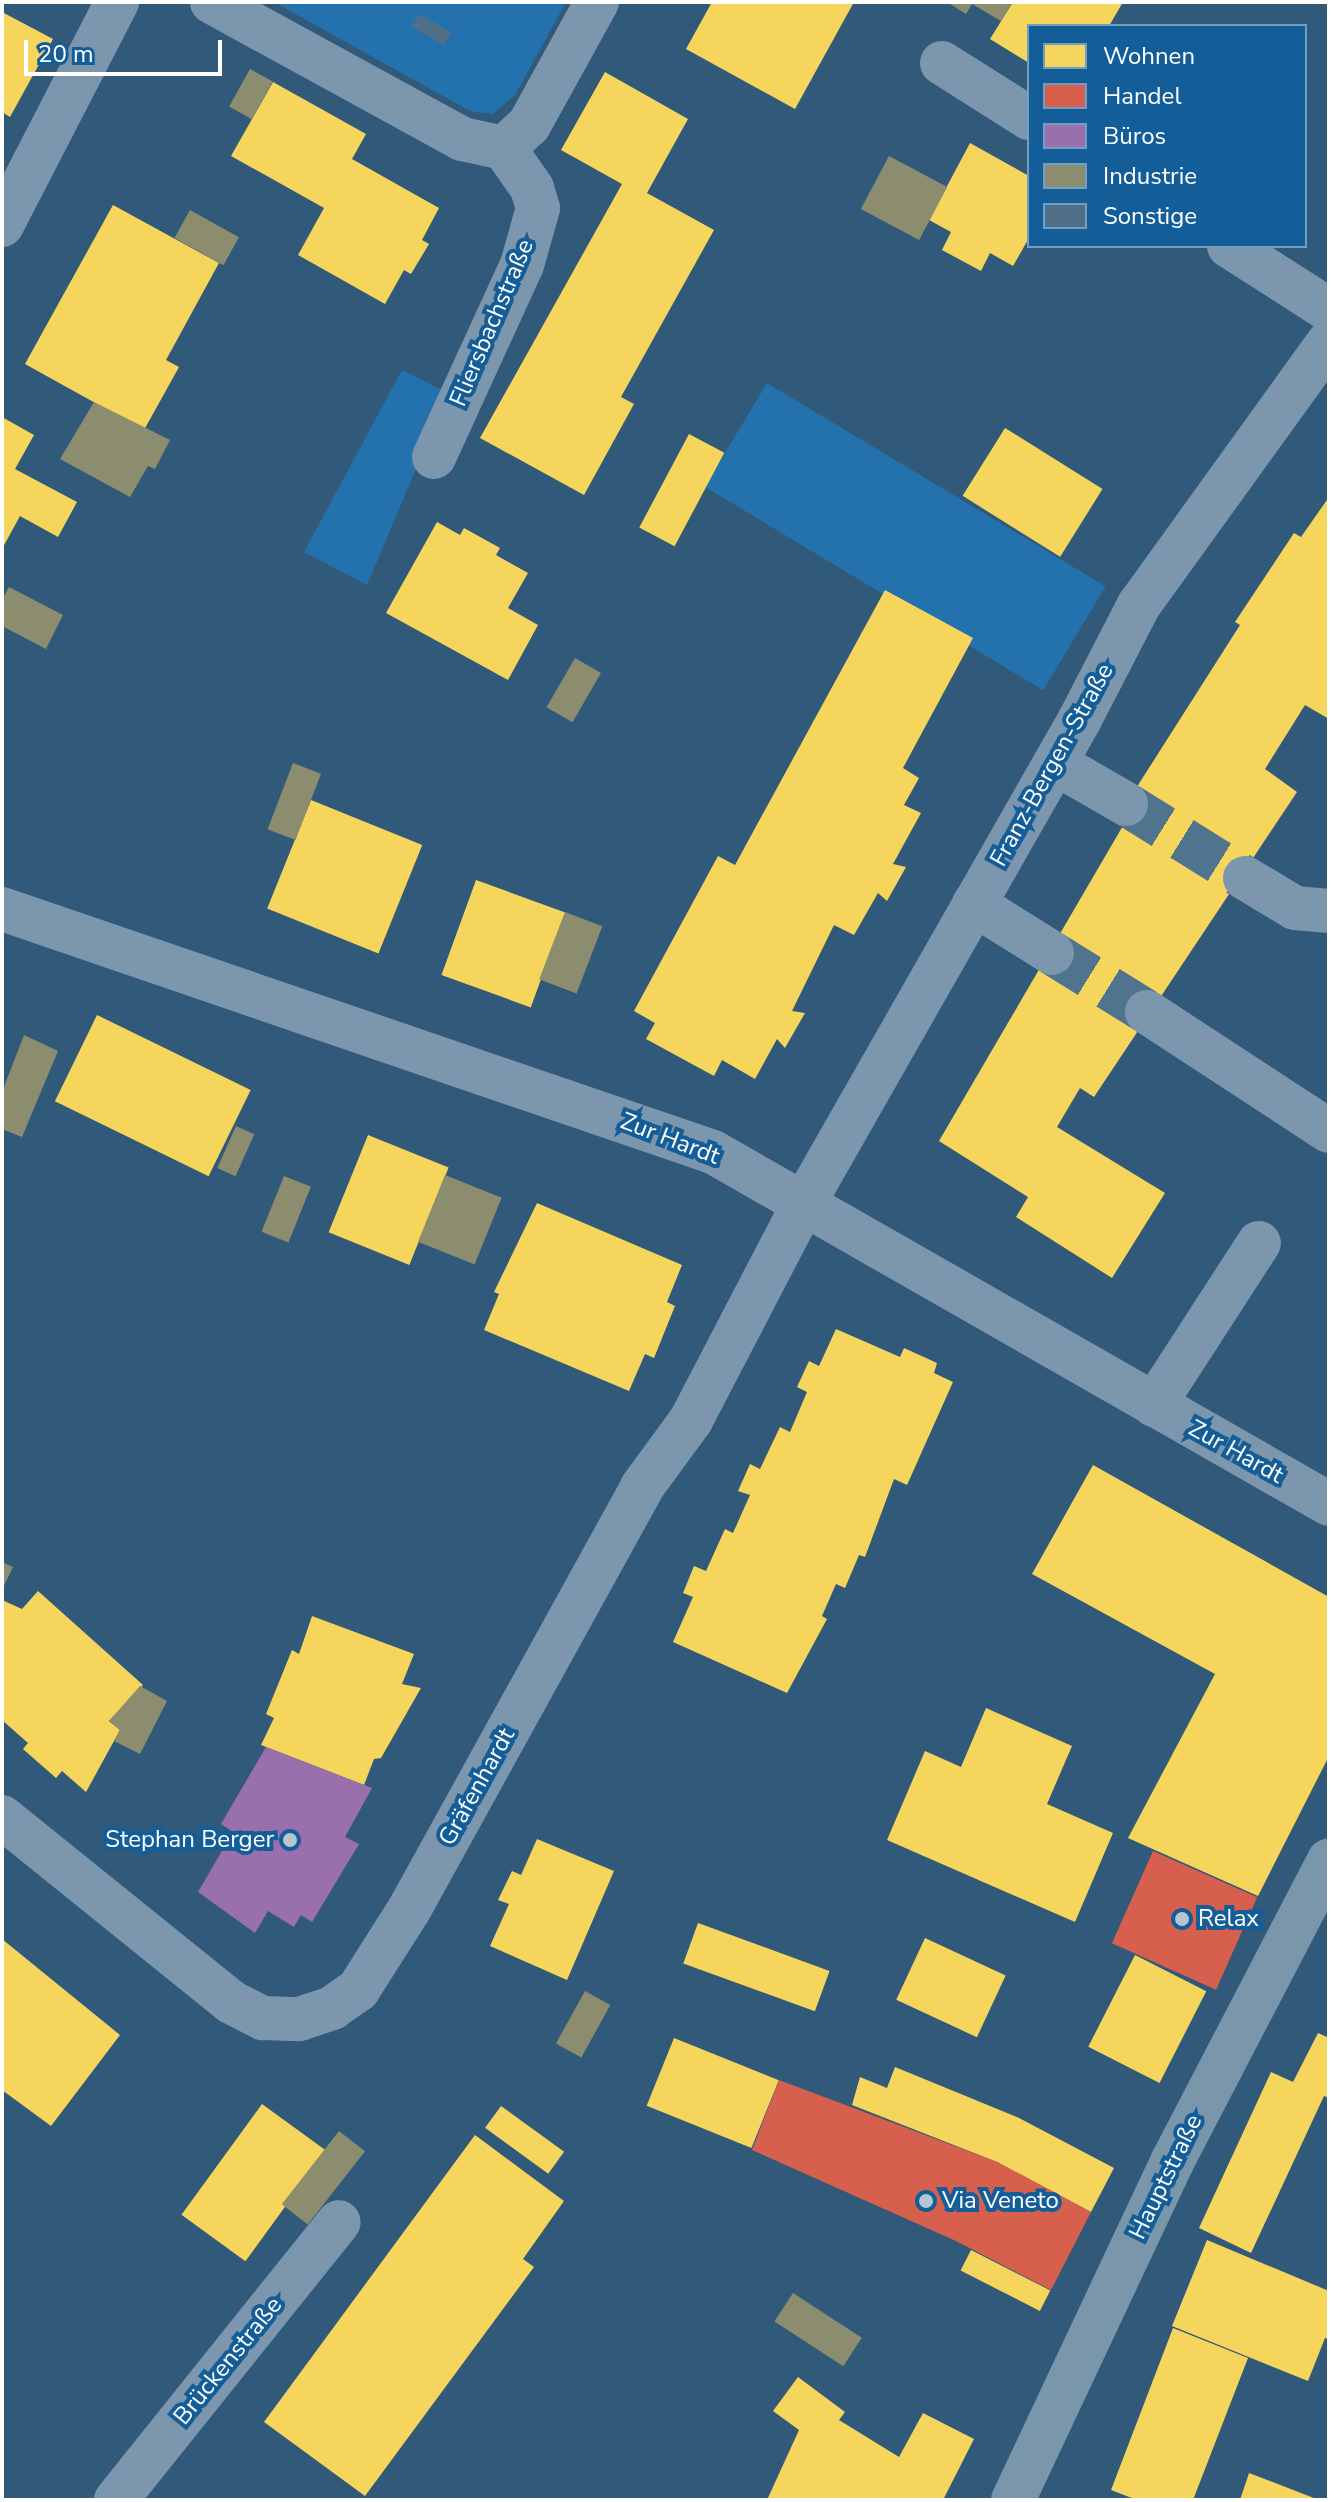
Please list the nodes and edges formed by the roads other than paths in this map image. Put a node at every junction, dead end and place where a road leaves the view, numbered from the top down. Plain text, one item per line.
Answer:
1 (117, 2) edge
2 (212, 2) edge
3 (597, 2) edge
4 (942, 63) dead end
5 (1027, 117) edge
6 (504, 148) junction
7 (2, 225) edge
8 (1232, 248) edge
9 (1329, 310) edge
10 (1329, 342) edge
11 (434, 457) dead end
12 (1055, 763) junction
13 (1126, 804) tunnel mouth
14 (1245, 878) tunnel mouth
15 (974, 904) junction
16 (2, 909) edge
17 (1329, 911) edge
18 (1052, 953) tunnel mouth
19 (1147, 1012) tunnel mouth
20 (1329, 1131) edge
21 (803, 1205) junction
22 (1259, 1243) dead end
23 (1154, 1405) junction
24 (1329, 1504) edge
25 (2, 1817) edge
26 (1329, 1860) edge
27 (339, 2222) dead end
28 (116, 2500) edge
29 (1013, 2500) edge

1 - 7 street
2 - 6 street
3 - 6 street
4 - 5 street
6 - 11 street, Fliersbachstraße
8 - 9 street
10 - 12 street, Franz-Bergen-Straße
12 - 13 street
12 - 15 street, Franz-Bergen-Straße
14 - 17 street
15 - 18 street
15 - 21 street, Franz-Bergen-Straße
16 - 21 street, Zur Hardt
19 - 20 street
21 - 23 street, Zur Hardt
21 - 25 street, Gräfenhardt
22 - 23 street
23 - 24 street, Zur Hardt
26 - 29 main road, Hauptstraße
27 - 28 street, Brückenstraße

